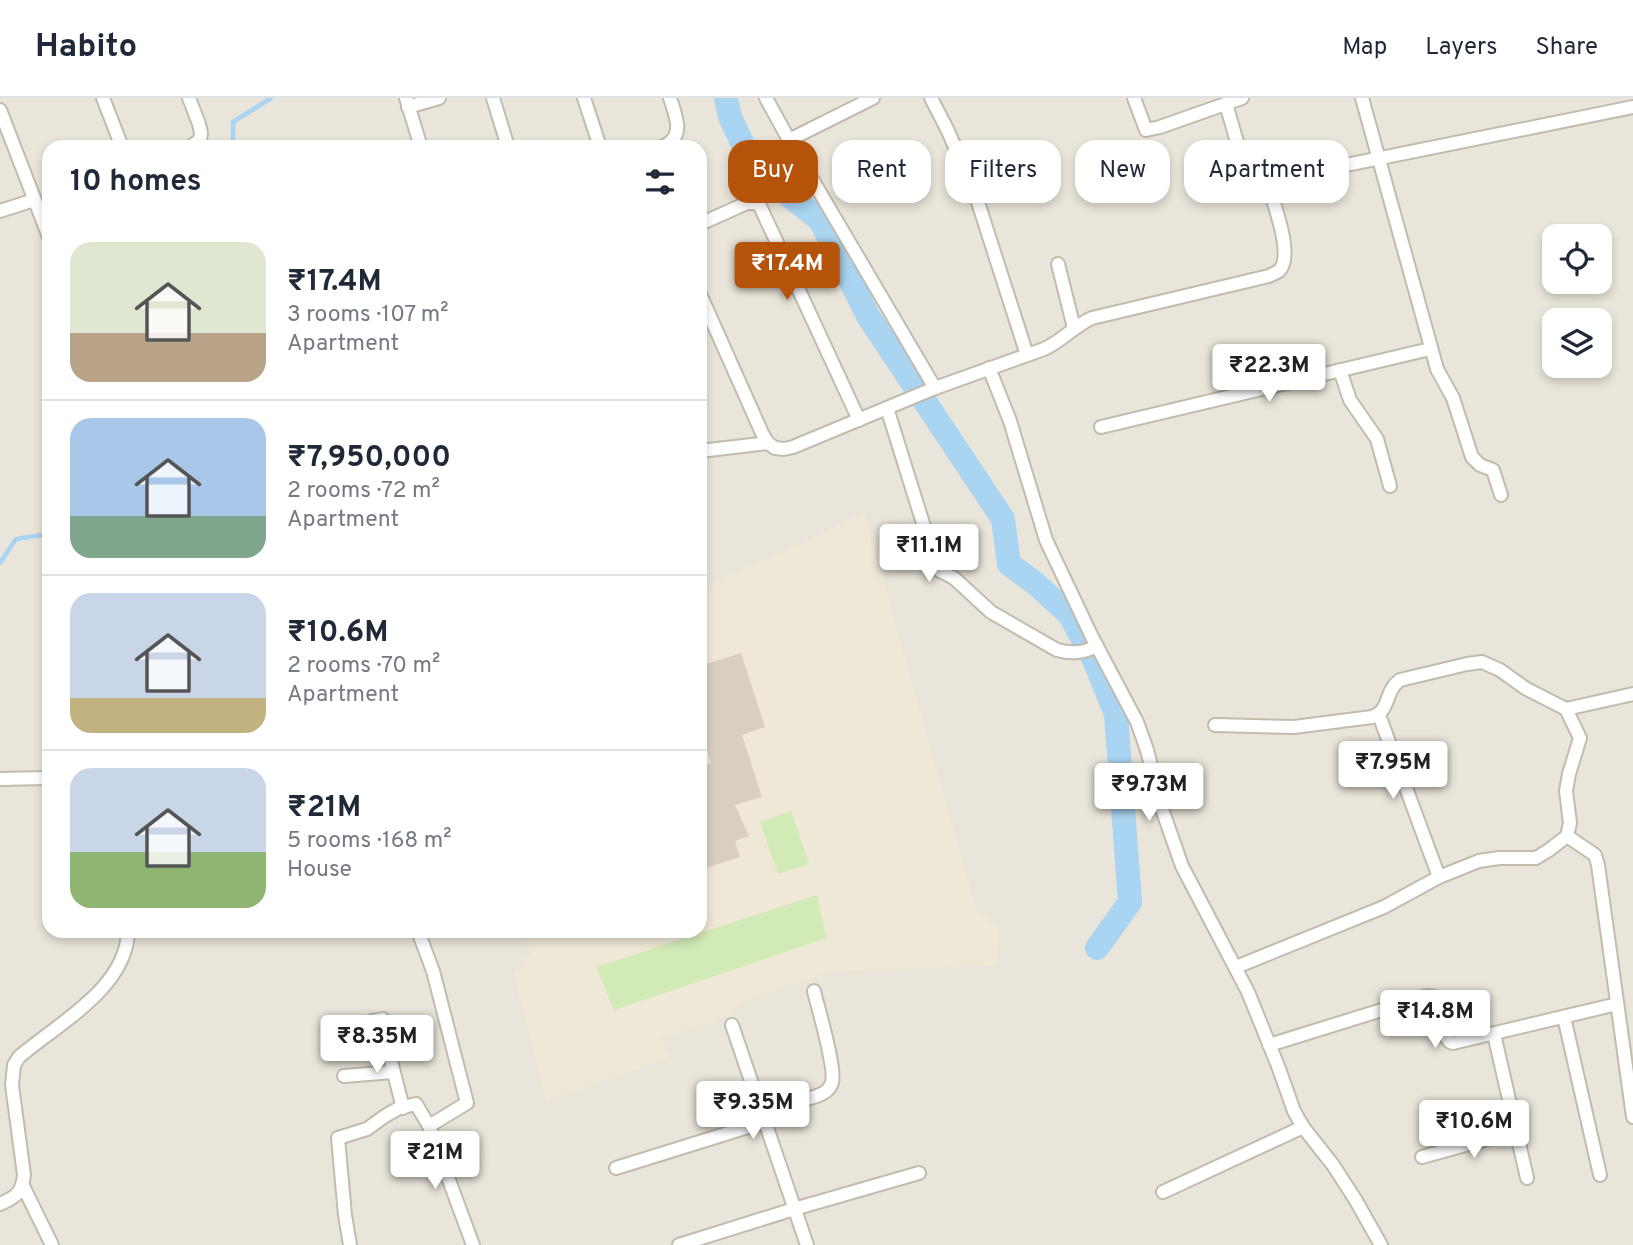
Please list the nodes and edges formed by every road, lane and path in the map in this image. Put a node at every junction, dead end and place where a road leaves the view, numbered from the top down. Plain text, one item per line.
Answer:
1 (103, 98) edge
2 (190, 98) edge
3 (439, 98) edge
4 (493, 98) edge
5 (584, 98) edge
6 (670, 98) edge
7 (766, 98) edge
8 (932, 98) edge
9 (1134, 98) edge
10 (1242, 98) edge
11 (1362, 98) edge
12 (867, 99) edge
13 (407, 103) edge
14 (1226, 104) junction
15 (1633, 107) edge
16 (0, 110) edge
17 (119, 140) edge
18 (200, 140) edge
19 (419, 140) edge
20 (506, 140) edge
21 (598, 140) edge
22 (673, 140) edge
23 (788, 140) edge
24 (791, 140) edge
25 (1236, 140) edge
26 (1378, 158) junction
27 (1349, 164) edge
28 (818, 191) edge
29 (42, 200) edge
30 (35, 202) junction
31 (1273, 203) edge
32 (0, 211) edge
33 (42, 220) edge
34 (707, 221) edge
35 (1058, 264) dead end
36 (707, 315) edge
37 (1074, 328) junction
38 (1430, 349) junction
39 (1027, 355) junction
40 (989, 368) junction
41 (1340, 370) junction
42 (932, 389) junction
43 (887, 408) junction
44 (859, 420) junction
45 (1101, 427) dead end
46 (768, 443) junction
47 (707, 450) edge
48 (1390, 486) dead end
49 (1502, 495) dead end
50 (1090, 649) junction
51 (1633, 694) edge
52 (1566, 709) junction
53 (1379, 715) junction
54 (1215, 725) dead end
55 (42, 778) edge
56 (0, 779) edge
57 (1567, 835) junction
58 (1439, 877) junction
59 (127, 938) edge
60 (421, 938) edge
61 (1236, 968) junction
62 (814, 990) dead end
63 (1617, 1004) junction
64 (1564, 1017) junction
65 (372, 1021) dead end
66 (732, 1025) dead end
67 (1494, 1034) junction
68 (1269, 1045) junction
69 (393, 1072) junction
70 (344, 1076) dead end
71 (403, 1108) junction
72 (1633, 1116) edge
73 (762, 1117) junction
74 (429, 1126) junction
75 (1303, 1127) junction
76 (1516, 1131) junction
77 (1422, 1157) dead end
78 (616, 1168) dead end
79 (919, 1173) dead end
80 (1600, 1175) dead end
81 (1527, 1178) dead end
82 (23, 1186) junction
83 (1163, 1192) dead end
84 (0, 1203) edge
85 (794, 1209) junction
86 (52, 1245) edge
87 (350, 1245) edge
88 (473, 1245) edge
89 (679, 1245) edge
90 (807, 1245) edge
91 (1381, 1245) edge

1 - 17 street
2 - 18 street
3 - 13 street
4 - 20 street
5 - 21 street
6 - 22 street
7 - 23 street
8 - 39 street
9 - 14 street
10 - 14 street
11 - 26 street
12 - 24 street
13 - 19 street
14 - 25 street
15 - 26 street
16 - 30 street
26 - 27 street
26 - 38 street
28 - 42 street
29 - 30 street
30 - 32 street
30 - 33 street
31 - 37 street
34 - 44 street
35 - 37 street
36 - 46 street
37 - 39 street
38 - 41 street
38 - 49 street
39 - 40 street
40 - 42 street
40 - 50 street
41 - 45 street
41 - 48 street
42 - 43 street
43 - 44 street
43 - 50 street
44 - 46 street
46 - 47 street
50 - 61 street
51 - 52 street
52 - 53 street
52 - 57 street
53 - 54 street
53 - 58 street
55 - 56 street
57 - 58 street
57 - 63 street
58 - 61 street
59 - 82 street
60 - 74 street
61 - 68 street
62 - 73 street
63 - 64 street
63 - 72 street
64 - 67 street
64 - 80 street
65 - 69 street
66 - 73 street
67 - 68 street
67 - 76 street
68 - 75 street
69 - 70 street
69 - 71 street
71 - 74 street
71 - 87 street
73 - 78 street
73 - 85 street
74 - 88 street
75 - 83 street
75 - 91 street
76 - 77 street
76 - 81 street
79 - 85 street
82 - 84 street
82 - 86 street
85 - 89 street
85 - 90 street

